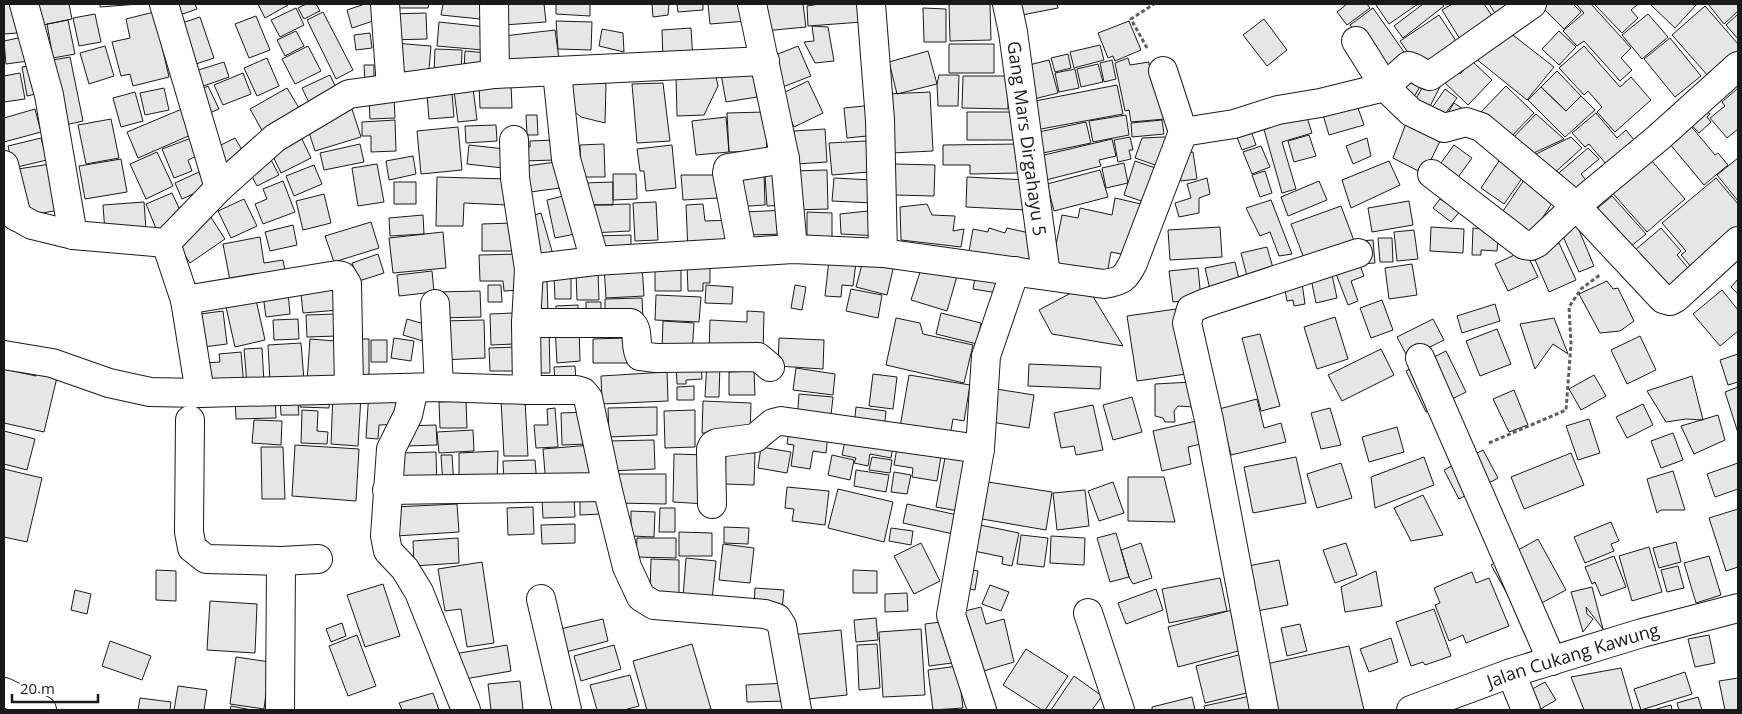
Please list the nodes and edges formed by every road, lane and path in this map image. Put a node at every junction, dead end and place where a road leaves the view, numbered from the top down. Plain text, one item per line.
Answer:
1 (24, 4) edge
2 (164, 4) edge
3 (385, 4) edge
4 (494, 4) edge
5 (752, 4) edge
6 (878, 4) edge
7 (1007, 4) edge
8 (1154, 4) edge
9 (1532, 4) edge
10 (1356, 42) dead end
11 (765, 61) junction
12 (1738, 66) edge
13 (1163, 71) joint
14 (557, 72) junction
15 (495, 74) junction
16 (1385, 87) junction
17 (391, 88) junction
18 (1183, 132) junction
19 (514, 140) dead end
20 (785, 159) junction
21 (4, 165) edge
22 (1432, 174) dead end
23 (219, 188) junction
24 (1576, 206) junction
25 (10, 213) edge
26 (74, 235) junction
27 (1738, 241) edge
28 (166, 243) junction
29 (794, 249) junction
30 (742, 251) junction
31 (883, 253) junction
32 (1358, 253) dead end
33 (1624, 258) junction
34 (595, 261) junction
35 (529, 269) junction
36 (1015, 271) junction
37 (1046, 275) junction
38 (185, 300) junction
39 (435, 304) dead end
40 (526, 323) junction
41 (4, 355) edge
42 (1420, 358) dead end
43 (770, 367) dead end
44 (426, 387) junction
45 (349, 388) junction
46 (528, 390) junction
47 (200, 394) junction
48 (190, 420) dead end
49 (980, 449) junction
50 (1463, 454) junction
51 (607, 487) junction
52 (387, 490) junction
53 (712, 504) dead end
54 (318, 559) dead end
55 (281, 561) junction
56 (541, 599) dead end
57 (1738, 608) edge
58 (1088, 612) dead end
59 (1552, 661) junction
60 (1512, 673) junction
61 (4, 692) edge
62 (42, 710) edge
63 (280, 710) edge
64 (466, 710) edge
65 (567, 710) edge
66 (797, 710) edge
67 (982, 710) edge
68 (1120, 710) edge
69 (1264, 710) edge
70 (1411, 710) edge
71 (1526, 710) edge

1 - 26 street
2 - 23 street
3 - 17 street
4 - 15 street
5 - 11 street
6 - 31 street
7 - 37 street, Gang Mars Dirgahayu 5
8 - 13 path
9 - 16 street
10 - 16 street
11 - 14 street
11 - 20 street
12 - 24 street
13 - 18 street
14 - 15 street
14 - 34 street
15 - 17 street
16 - 18 street
16 - 24 street
17 - 23 street
18 - 37 street
19 - 35 street
20 - 29 street
20 - 30 street
21 - 25 street
22 - 24 street
23 - 28 street
24 - 33 street
25 - 26 street
26 - 28 street
27 - 33 street
28 - 38 street
29 - 30 street
29 - 31 street
30 - 34 street
31 - 36 street
32 - 69 street
33 - 50 path
34 - 35 street
35 - 40 street
36 - 37 street
36 - 49 street
38 - 45 street
38 - 47 street
39 - 44 street
40 - 43 street
40 - 46 street
41 - 47 street
42 - 50 street
44 - 45 street
44 - 46 street
44 - 52 street
45 - 47 street
46 - 51 street
48 - 55 street
49 - 53 street
49 - 67 street
50 - 59 street
51 - 52 street
51 - 66 street
52 - 64 street
54 - 55 street
55 - 63 street
56 - 65 street
57 - 59 street, Jalan Cukang Kawung
58 - 68 street
59 - 60 street, Jalan Cukang Kawung
60 - 70 street, Jalan Cukang Kawung
60 - 71 street
61 - 62 street

